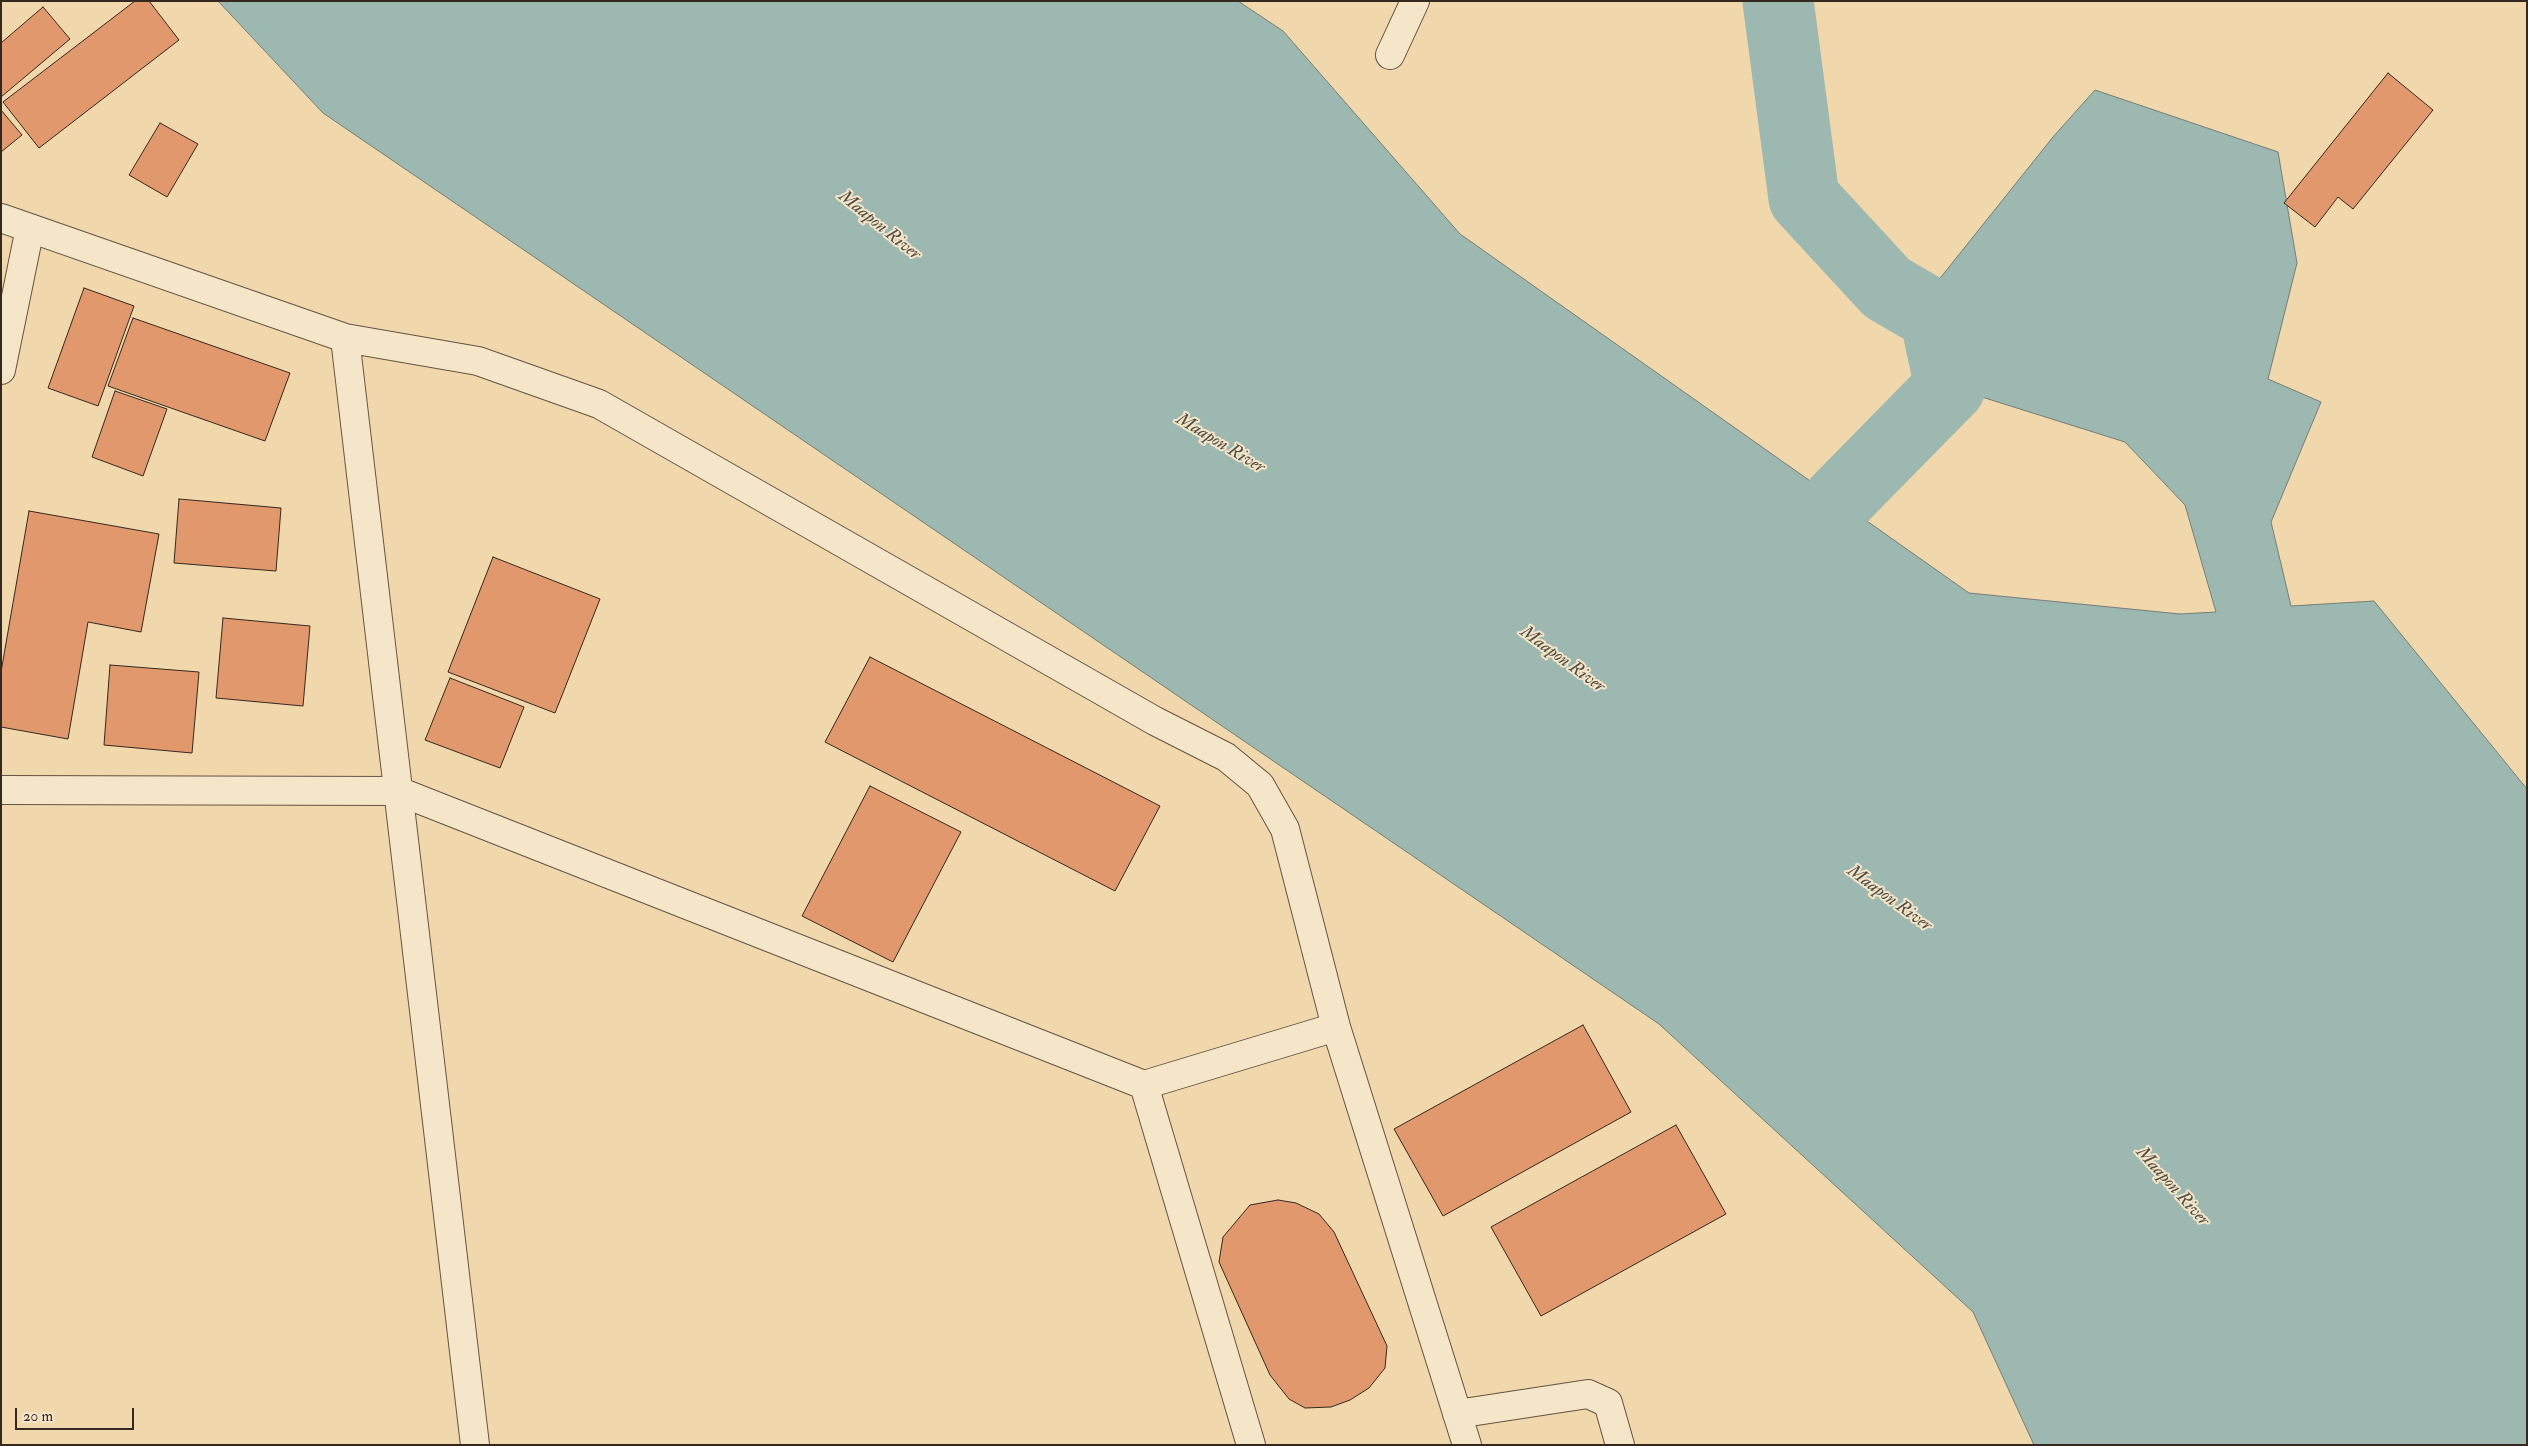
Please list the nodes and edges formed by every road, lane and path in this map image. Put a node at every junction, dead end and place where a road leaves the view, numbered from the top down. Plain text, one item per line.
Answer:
1 (1415, 1) edge
2 (1390, 55) dead end
3 (1, 218) edge
4 (30, 228) junction
5 (345, 338) junction
6 (1, 370) edge
7 (1, 790) edge
8 (398, 792) junction
9 (1336, 1027) junction
10 (1144, 1085) junction
11 (1457, 1414) junction
12 (475, 1445) edge
13 (1252, 1445) edge
14 (1467, 1445) edge
15 (1620, 1445) edge

1 - 2 street
3 - 4 street
4 - 5 street
4 - 6 street
5 - 8 street
5 - 9 street
7 - 8 street
8 - 10 street
8 - 12 street
9 - 10 street
9 - 11 street
10 - 13 street
11 - 14 street
11 - 15 street

